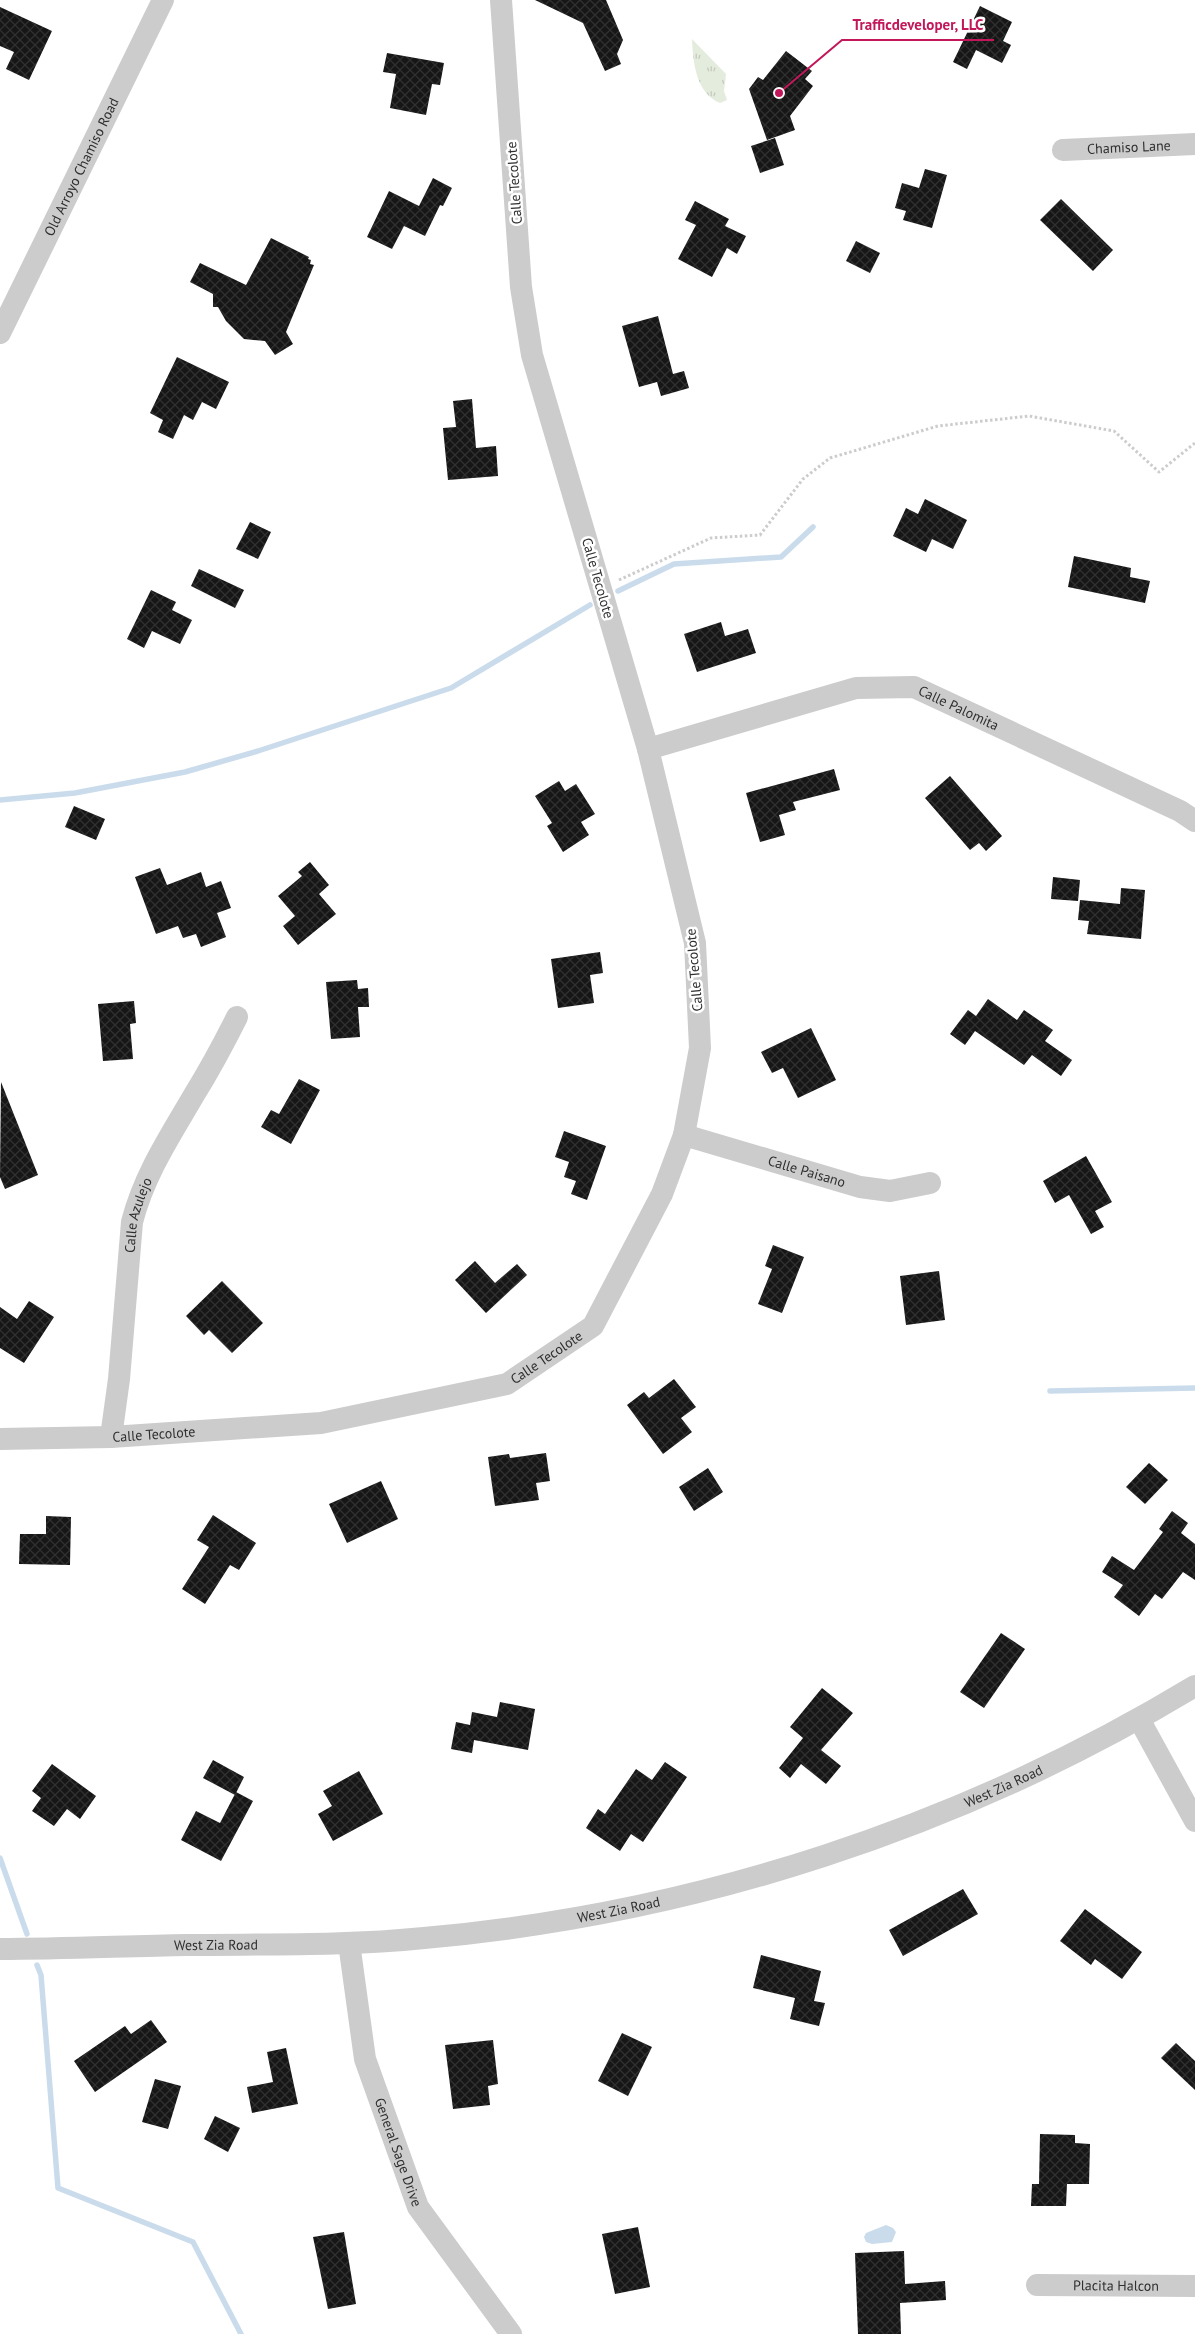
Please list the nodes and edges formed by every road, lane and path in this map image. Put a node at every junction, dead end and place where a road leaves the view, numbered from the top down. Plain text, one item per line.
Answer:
1 (163, 0) edge
2 (501, 0) edge
3 (1195, 144) edge
4 (1062, 150) dead end
5 (0, 333) edge
6 (1195, 443) edge
7 (601, 588) junction
8 (648, 749) junction
9 (1195, 821) edge
10 (237, 1017) dead end
11 (684, 1135) junction
12 (930, 1183) dead end
13 (111, 1437) junction
14 (0, 1440) edge
15 (1195, 1686) edge
16 (1139, 1719) junction
17 (1195, 1821) edge
18 (349, 1943) junction
19 (0, 1949) edge
20 (1037, 2285) dead end
21 (1195, 2286) edge
22 (511, 2334) edge

1 - 5 street, Old Arroyo Chamiso Road
2 - 7 street, Calle Tecolote
3 - 4 street, Chamiso Lane
6 - 7 path
7 - 8 street, Calle Tecolote
8 - 9 street, Calle Palomita
8 - 11 street, Calle Tecolote
10 - 13 street, Calle Azulejo
11 - 12 street, Calle Paisano
11 - 13 street, Calle Tecolote
13 - 14 street, Calle Tecolote
15 - 16 street, West Zia Road
16 - 17 street
16 - 18 street, West Zia Road
18 - 19 street, West Zia Road
18 - 22 street, General Sage Drive
20 - 21 street, Placita Halcon

